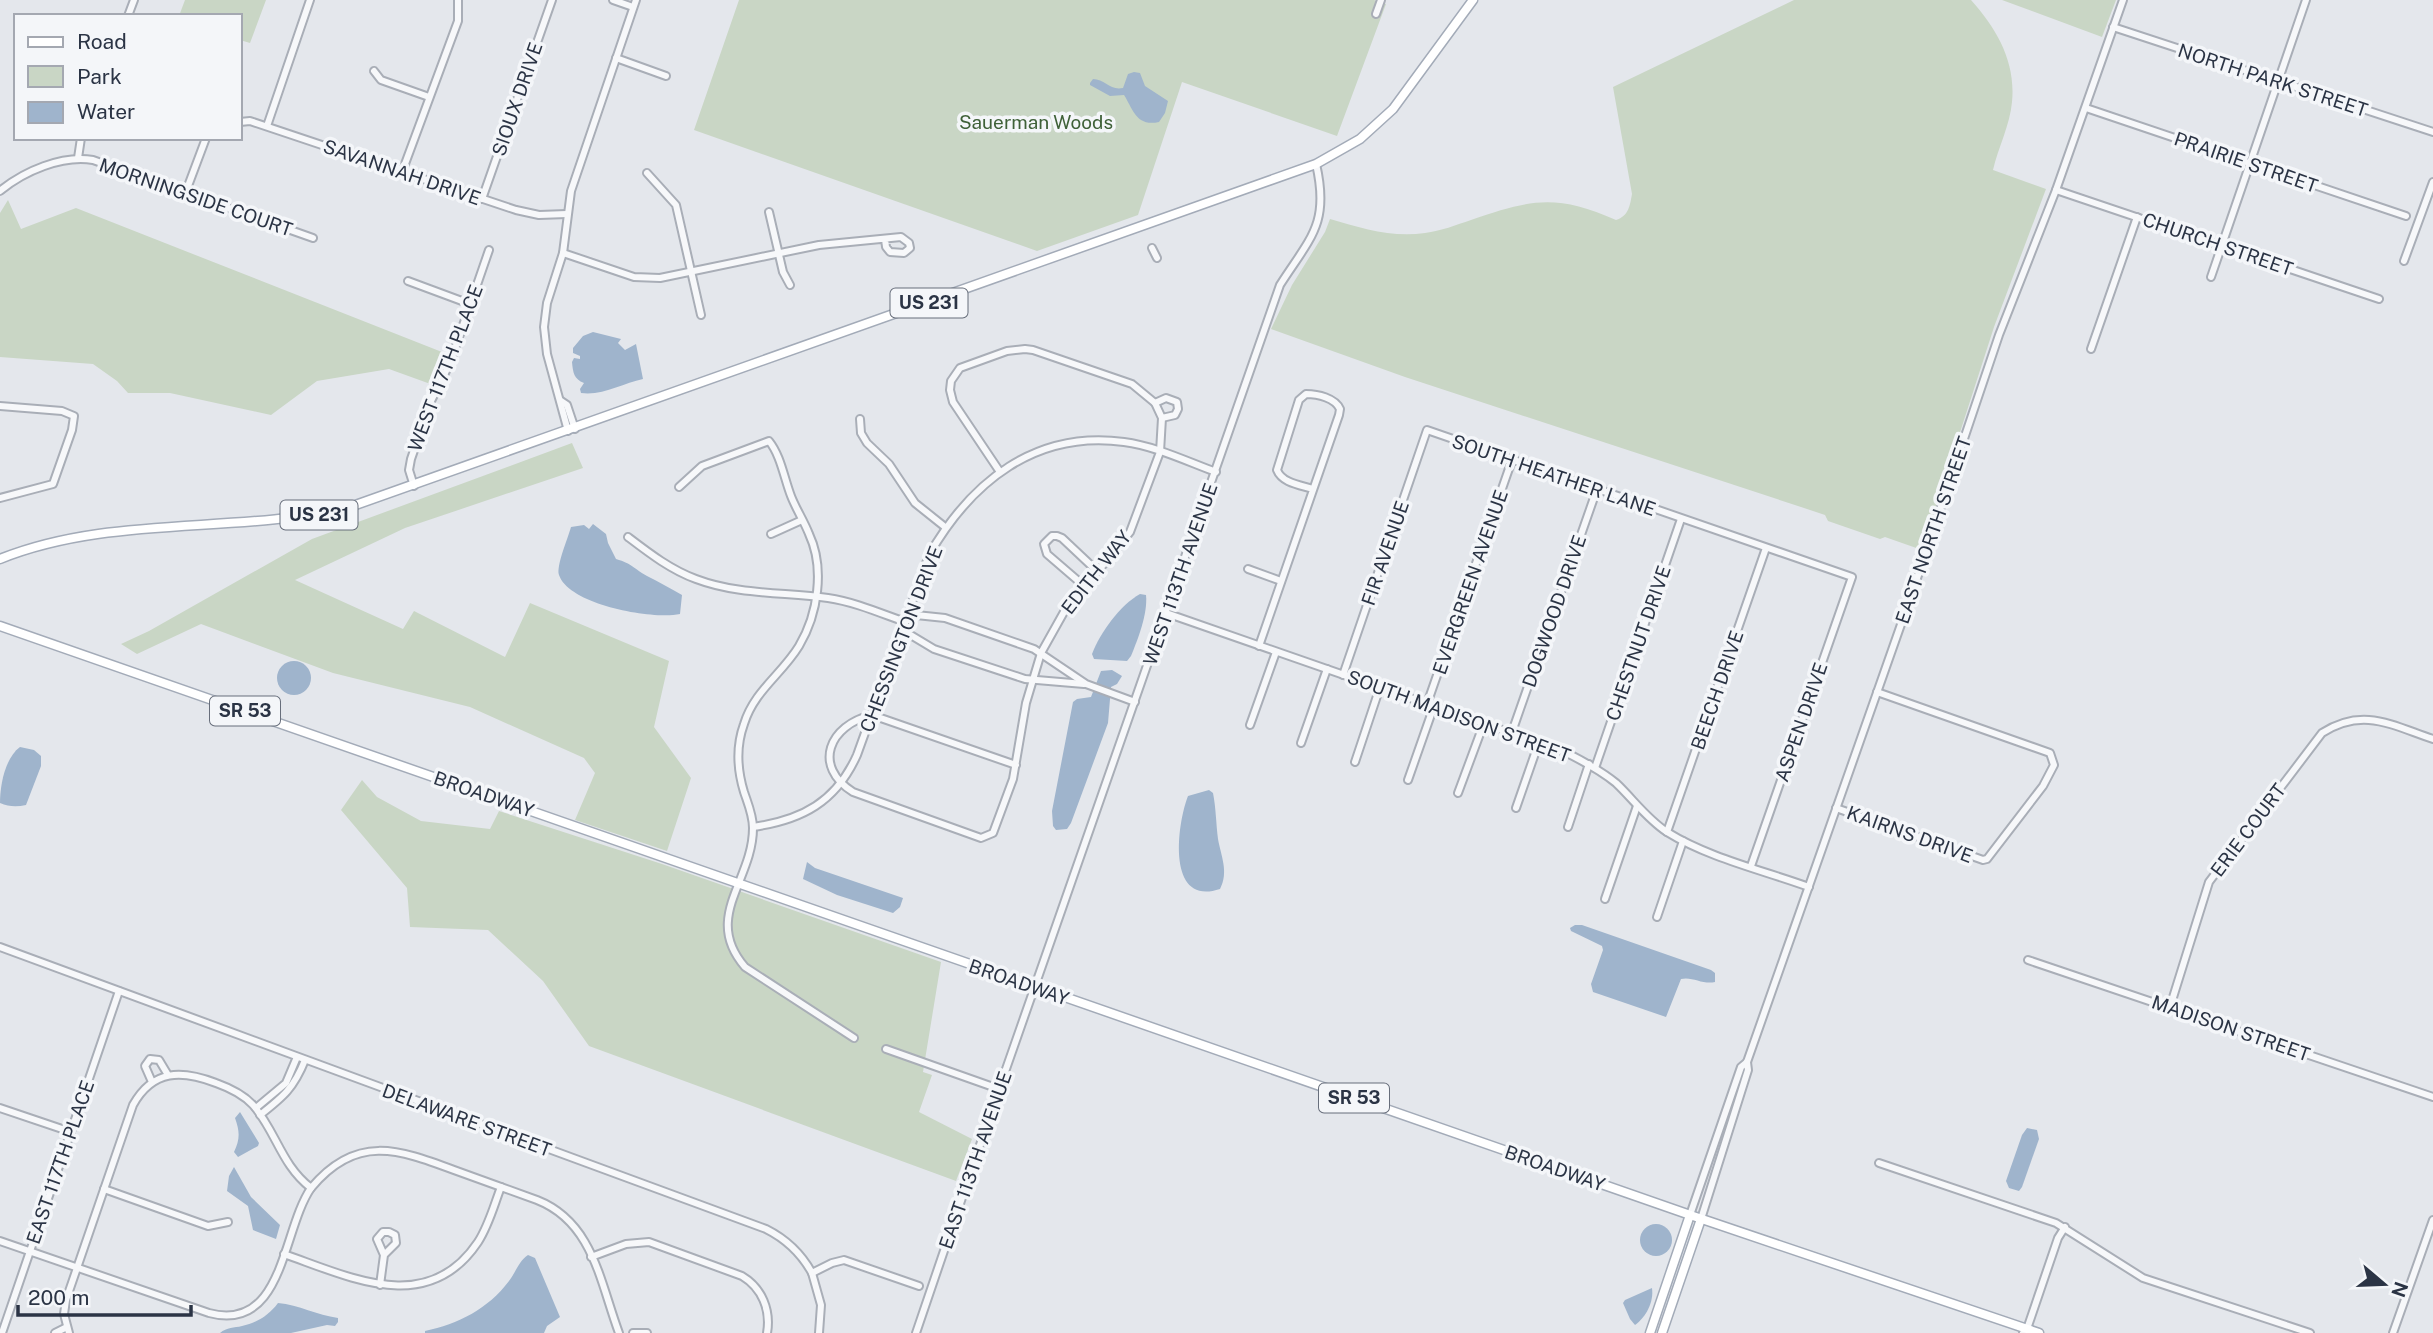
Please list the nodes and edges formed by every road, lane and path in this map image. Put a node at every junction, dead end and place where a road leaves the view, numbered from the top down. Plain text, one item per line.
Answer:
1 (310, 0) edge
2 (458, 0) edge
3 (552, 0) edge
4 (613, 0) edge
5 (1381, 0) edge
6 (1473, 0) edge
7 (2123, 0) edge
8 (2306, 0) edge
9 (635, 4) edge
10 (1376, 14) dead end
11 (2113, 27) junction
12 (616, 58) junction
13 (374, 71) dead end
14 (666, 76) dead end
15 (2278, 82) junction
16 (429, 97) junction
17 (2085, 108) junction
18 (242, 122) edge
19 (267, 126) junction
20 (2433, 132) edge
21 (81, 140) edge
22 (205, 140) edge
23 (78, 158) junction
24 (2250, 163) junction
25 (1316, 164) junction
26 (402, 172) junction
27 (647, 173) dead end
28 (2433, 182) edge
29 (2056, 190) junction
30 (0, 191) edge
31 (186, 194) junction
32 (482, 199) junction
33 (769, 212) dead end
34 (567, 214) junction
35 (2406, 216) dead end
36 (2137, 217) junction
37 (313, 238) dead end
38 (886, 239) dead end
39 (2221, 245) junction
40 (1152, 248) dead end
41 (489, 250) dead end
42 (777, 252) junction
43 (563, 253) junction
44 (1157, 258) dead end
45 (2404, 261) dead end
46 (692, 272) junction
47 (2211, 277) dead end
48 (408, 281) dead end
49 (790, 285) dead end
50 (2379, 299) dead end
51 (470, 304) junction
52 (701, 315) dead end
53 (2091, 349) dead end
54 (1155, 402) junction
55 (0, 406) edge
56 (1162, 418) junction
57 (860, 419) dead end
58 (572, 430) junction
59 (1427, 430) joint
60 (1160, 452) junction
61 (1512, 460) junction
62 (1000, 472) junction
63 (1216, 472) junction
64 (414, 486) junction
65 (679, 487) dead end
66 (1313, 489) junction
67 (1597, 489) junction
68 (0, 498) edge
69 (1681, 519) junction
70 (802, 520) junction
71 (945, 527) junction
72 (771, 534) dead end
73 (628, 537) dead end
74 (1766, 548) junction
75 (0, 559) edge
76 (1248, 569) dead end
77 (1097, 571) junction
78 (1852, 577) joint
79 (1281, 582) junction
80 (1083, 585) junction
81 (816, 597) junction
82 (1166, 613) junction
83 (905, 622) junction
84 (0, 626) edge
85 (1259, 646) junction
86 (1276, 652) junction
87 (1041, 653) junction
88 (1327, 669) junction
89 (1343, 675) junction
90 (1031, 680) junction
91 (1090, 686) junction
92 (1380, 687) junction
93 (1877, 692) junction
94 (1135, 702) junction
95 (1431, 705) junction
96 (872, 715) junction
97 (1484, 723) junction
98 (1250, 724) dead end
99 (1512, 732) junction
100 (2433, 739) edge
101 (1539, 742) junction
102 (1301, 743) dead end
103 (1355, 762) dead end
104 (1016, 765) junction
105 (1592, 766) junction
106 (1408, 780) dead end
107 (841, 783) junction
108 (1458, 793) dead end
109 (1637, 806) junction
110 (1516, 808) dead end
111 (1836, 808) junction
112 (753, 827) junction
113 (1567, 827) dead end
114 (1667, 832) junction
115 (1683, 841) junction
116 (1751, 866) junction
117 (739, 884) junction
118 (1808, 887) junction
119 (1605, 899) dead end
120 (1657, 917) dead end
121 (0, 947) edge
122 (2028, 960) dead end
123 (1036, 988) junction
124 (119, 991) junction
125 (2170, 1007) junction
126 (854, 1038) dead end
127 (886, 1049) dead end
128 (297, 1057) junction
129 (305, 1060) junction
130 (1747, 1062) junction
131 (168, 1075) junction
132 (152, 1083) junction
133 (999, 1089) junction
134 (2433, 1097) edge
135 (0, 1108) edge
136 (258, 1112) junction
137 (71, 1132) junction
138 (1879, 1163) dead end
139 (501, 1187) junction
140 (310, 1188) junction
141 (104, 1189) junction
142 (1690, 1215) junction
143 (1701, 1219) junction
144 (2433, 1220) edge
145 (228, 1222) dead end
146 (2064, 1227) junction
147 (0, 1241) edge
148 (30, 1251) junction
149 (284, 1254) junction
150 (384, 1255) dead end
151 (591, 1257) junction
152 (77, 1267) junction
153 (811, 1273) junction
154 (380, 1285) junction
155 (919, 1286) dead end
156 (68, 1330) edge
157 (2026, 1332) edge
158 (2, 1333) edge
159 (55, 1333) edge
160 (619, 1333) edge
161 (633, 1333) edge
162 (647, 1333) edge
163 (767, 1333) edge
164 (819, 1333) edge
165 (916, 1333) edge
166 (1650, 1333) edge
167 (1662, 1333) edge
168 (2039, 1333) edge
169 (2309, 1333) edge
170 (2393, 1333) edge

1 - 19 street
2 - 16 street
3 - 32 street, SIOUX DRIVE
4 - 9 street
5 - 10 street
6 - 25 main road, US 231
7 - 11 street, EAST NORTH STREET
8 - 15 street
9 - 12 street
11 - 15 street, NORTH PARK STREET
11 - 17 street, EAST NORTH STREET
12 - 14 street
12 - 34 street
13 - 16 street
15 - 20 street, NORTH PARK STREET
15 - 24 street
16 - 26 street
17 - 24 street, PRAIRIE STREET
17 - 29 street, EAST NORTH STREET
18 - 19 street, SAVANNAH DRIVE
19 - 26 street, SAVANNAH DRIVE
21 - 23 street
22 - 31 street
23 - 30 street
23 - 31 street, MORNINGSIDE COURT
24 - 35 street, PRAIRIE STREET
24 - 39 street
25 - 58 main road, US 231
25 - 63 street, WEST 113TH AVENUE
26 - 32 street, SAVANNAH DRIVE
27 - 46 street
28 - 45 street
29 - 36 street, CHURCH STREET
29 - 93 street, EAST NORTH STREET
31 - 37 street, MORNINGSIDE COURT
32 - 34 street, SAVANNAH DRIVE
33 - 42 street
34 - 43 street
36 - 39 street, CHURCH STREET
36 - 53 street
38 - 42 street
39 - 47 street
39 - 50 street, CHURCH STREET
40 - 44 street
41 - 51 street, WEST 117TH PLACE
42 - 46 street
42 - 49 street
43 - 46 street
43 - 58 street
46 - 52 street
48 - 51 street
51 - 64 street, WEST 117TH PLACE
54 - 56 street, EDITH WAY
54 - 56 street, EDITH WAY
54 - 62 street, EDITH WAY
55 - 68 street
56 - 60 street, EDITH WAY
57 - 71 street
58 - 64 main road, US 231
59 - 61 street, SOUTH HEATHER LANE
59 - 89 street, FIR AVENUE
60 - 62 street, CHESSINGTON DRIVE
60 - 63 street, CHESSINGTON DRIVE
60 - 77 street, EDITH WAY
61 - 67 street, SOUTH HEATHER LANE
61 - 95 street, EVERGREEN AVENUE
62 - 71 street, CHESSINGTON DRIVE
63 - 82 street, WEST 113TH AVENUE
64 - 75 main road, US 231
65 - 70 street
66 - 66 street
66 - 79 street
67 - 69 street, SOUTH HEATHER LANE
67 - 99 street, DOGWOOD DRIVE
69 - 74 street, SOUTH HEATHER LANE
69 - 105 street, CHESTNUT DRIVE
70 - 72 street
70 - 81 street
71 - 83 street, CHESSINGTON DRIVE
73 - 81 street
74 - 78 street, SOUTH HEATHER LANE
74 - 114 street, BEECH DRIVE
76 - 79 street
77 - 80 street, EDITH WAY
77 - 80 street
78 - 116 street, ASPEN DRIVE
79 - 85 street
80 - 87 street, EDITH WAY
81 - 83 street
81 - 112 street
82 - 85 street, SOUTH MADISON STREET
82 - 94 street, WEST 113TH AVENUE
83 - 87 street
83 - 90 street
83 - 96 street, CHESSINGTON DRIVE
84 - 117 main road, BROADWAY / SR 53
85 - 86 street, SOUTH MADISON STREET
86 - 88 street, SOUTH MADISON STREET
86 - 98 street
87 - 90 street, EDITH WAY
87 - 91 street
88 - 89 street, SOUTH MADISON STREET
88 - 102 street
89 - 92 street, SOUTH MADISON STREET
90 - 91 street
90 - 104 street, EDITH WAY
91 - 94 street
92 - 95 street, SOUTH MADISON STREET
92 - 103 street
93 - 111 street, EAST NORTH STREET
93 - 111 street, KAIRNS DRIVE
94 - 123 street, WEST 113TH AVENUE
95 - 97 street, SOUTH MADISON STREET
95 - 106 street, EVERGREEN AVENUE
96 - 104 street
96 - 107 street, CHESSINGTON DRIVE
96 - 107 street
97 - 99 street, SOUTH MADISON STREET
97 - 108 street
99 - 101 street, SOUTH MADISON STREET
100 - 125 street, ERIE COURT
101 - 105 street, SOUTH MADISON STREET
101 - 110 street
104 - 107 street, EDITH WAY
105 - 109 street, SOUTH MADISON STREET
105 - 113 street, CHESTNUT DRIVE
107 - 112 street, CHESSINGTON DRIVE
109 - 114 street, SOUTH MADISON STREET
109 - 119 street
111 - 118 street, EAST NORTH STREET
112 - 117 street
114 - 115 street, SOUTH MADISON STREET
115 - 116 street, SOUTH MADISON STREET
115 - 120 street
116 - 118 street, SOUTH MADISON STREET
117 - 123 main road, BROADWAY / SR 53
117 - 126 street
118 - 130 street, EAST NORTH STREET
121 - 124 street, DELAWARE STREET
122 - 125 street, MADISON STREET
123 - 133 street, EAST 113TH AVENUE
123 - 142 main road, BROADWAY / SR 53
124 - 128 street, DELAWARE STREET
124 - 137 street, EAST 117TH PLACE
125 - 134 street, MADISON STREET
127 - 133 street
128 - 129 street, DELAWARE STREET
128 - 136 street
129 - 136 street
129 - 153 street, DELAWARE STREET
130 - 142 street, EAST NORTH STREET
130 - 143 street, EAST NORTH STREET
131 - 132 street
131 - 132 street
131 - 136 street
132 - 141 street
133 - 165 street, EAST 113TH AVENUE
135 - 137 street
136 - 140 street
137 - 148 street, EAST 117TH PLACE
138 - 146 street
139 - 140 street
139 - 151 street
139 - 154 street
140 - 149 street
141 - 145 street
141 - 152 street
142 - 143 main road, BROADWAY / SR 53
142 - 166 main road
143 - 157 main road, BROADWAY / SR 53
143 - 167 main road
144 - 170 street
146 - 157 street
146 - 169 street
147 - 148 street
148 - 152 street
148 - 158 street, EAST 117TH PLACE
149 - 152 street
149 - 154 street
150 - 154 street
151 - 160 street
151 - 163 street
152 - 156 street
153 - 155 street
153 - 164 street, DELAWARE STREET
156 - 159 street
157 - 168 main road, BROADWAY / SR 53
161 - 162 street

